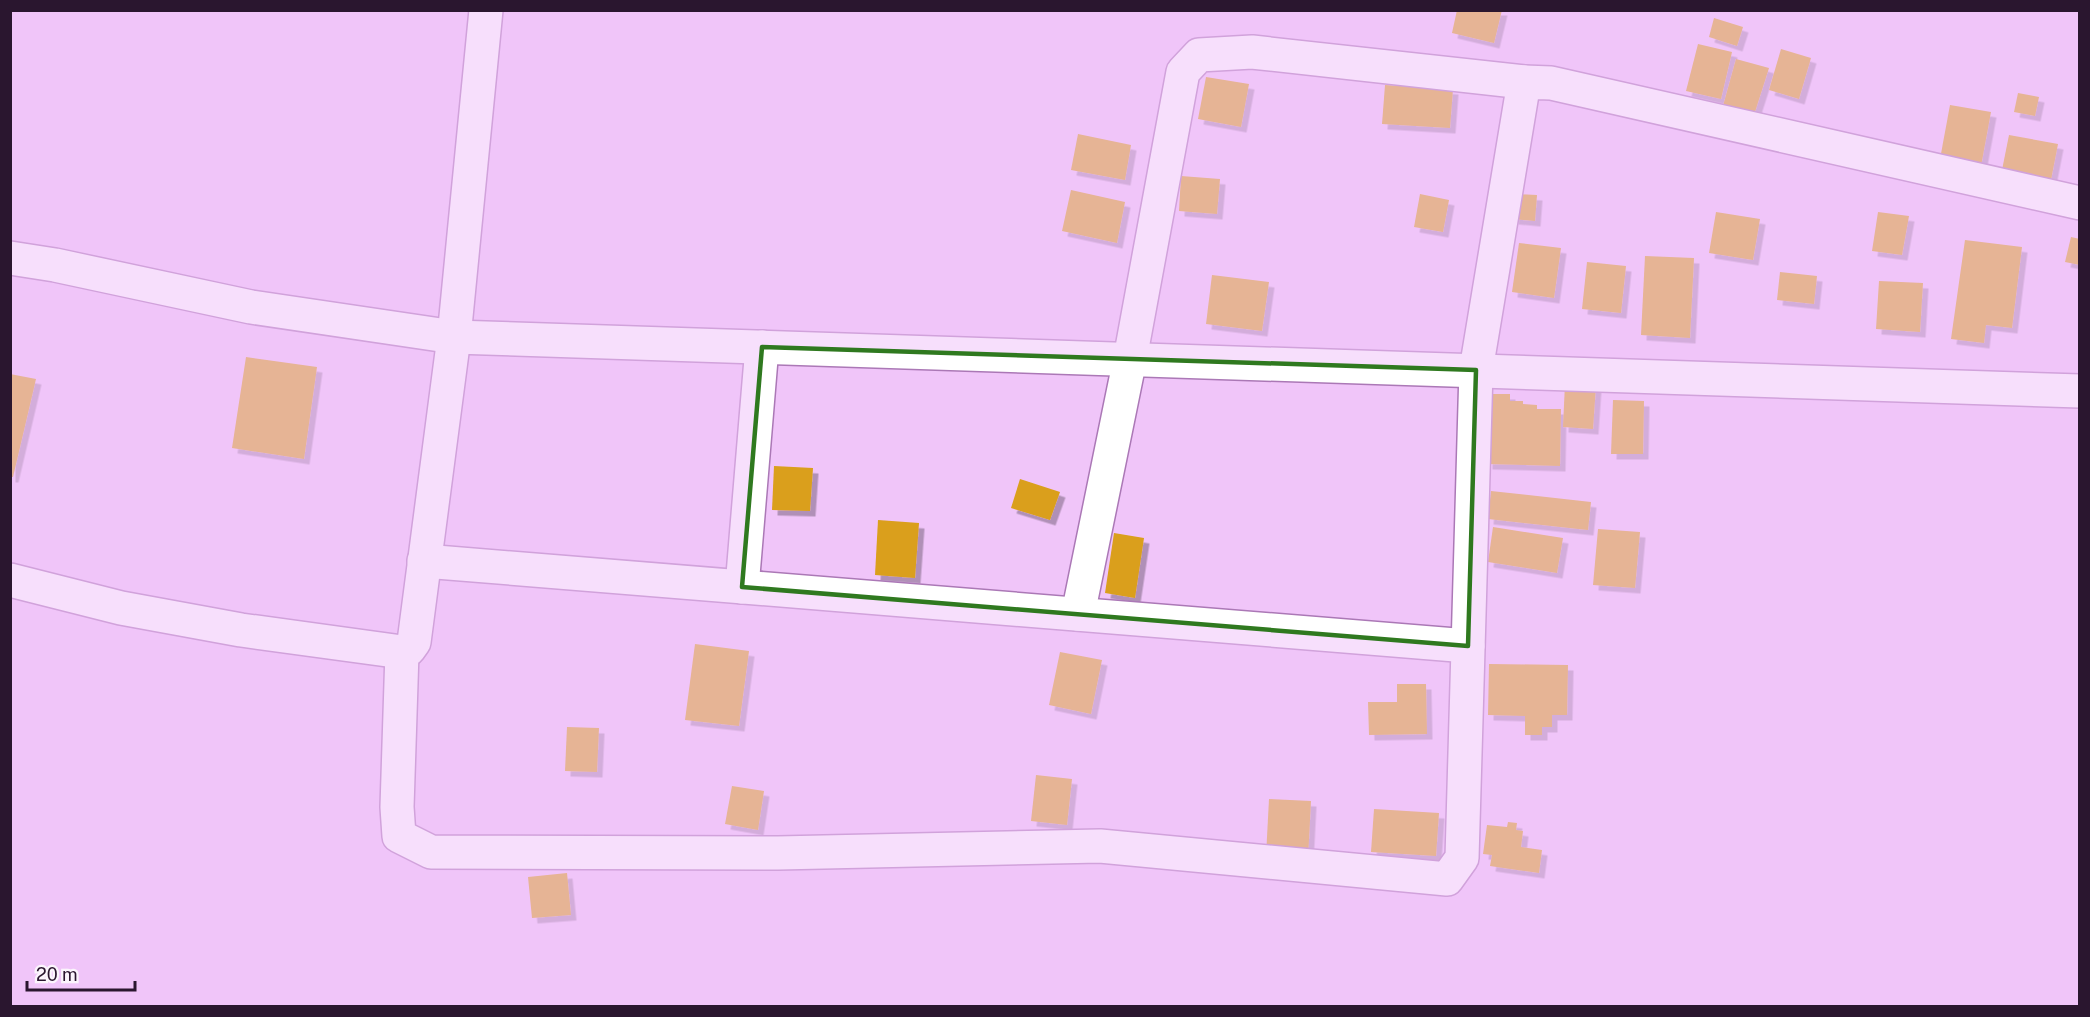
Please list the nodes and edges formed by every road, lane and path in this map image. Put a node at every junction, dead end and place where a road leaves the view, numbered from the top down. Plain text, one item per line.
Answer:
1 (486, 10) edge
2 (1524, 82) junction
3 (2079, 203) edge
4 (10, 258) edge
5 (454, 336) junction
6 (762, 347) junction
7 (1130, 359) junction
8 (1476, 370) junction
9 (2079, 391) edge
10 (424, 561) junction
11 (10, 580) edge
12 (742, 587) junction
13 (1078, 614) junction
14 (1468, 646) junction
15 (402, 652) junction

1 - 5 street
2 - 3 street
2 - 7 street
2 - 8 street
4 - 5 street
5 - 6 street
5 - 10 street
6 - 7 street
6 - 12 street
7 - 8 street
7 - 13 street
8 - 9 street
8 - 14 street
10 - 12 street
10 - 15 street
11 - 15 street
12 - 13 street
13 - 14 street
14 - 15 street

